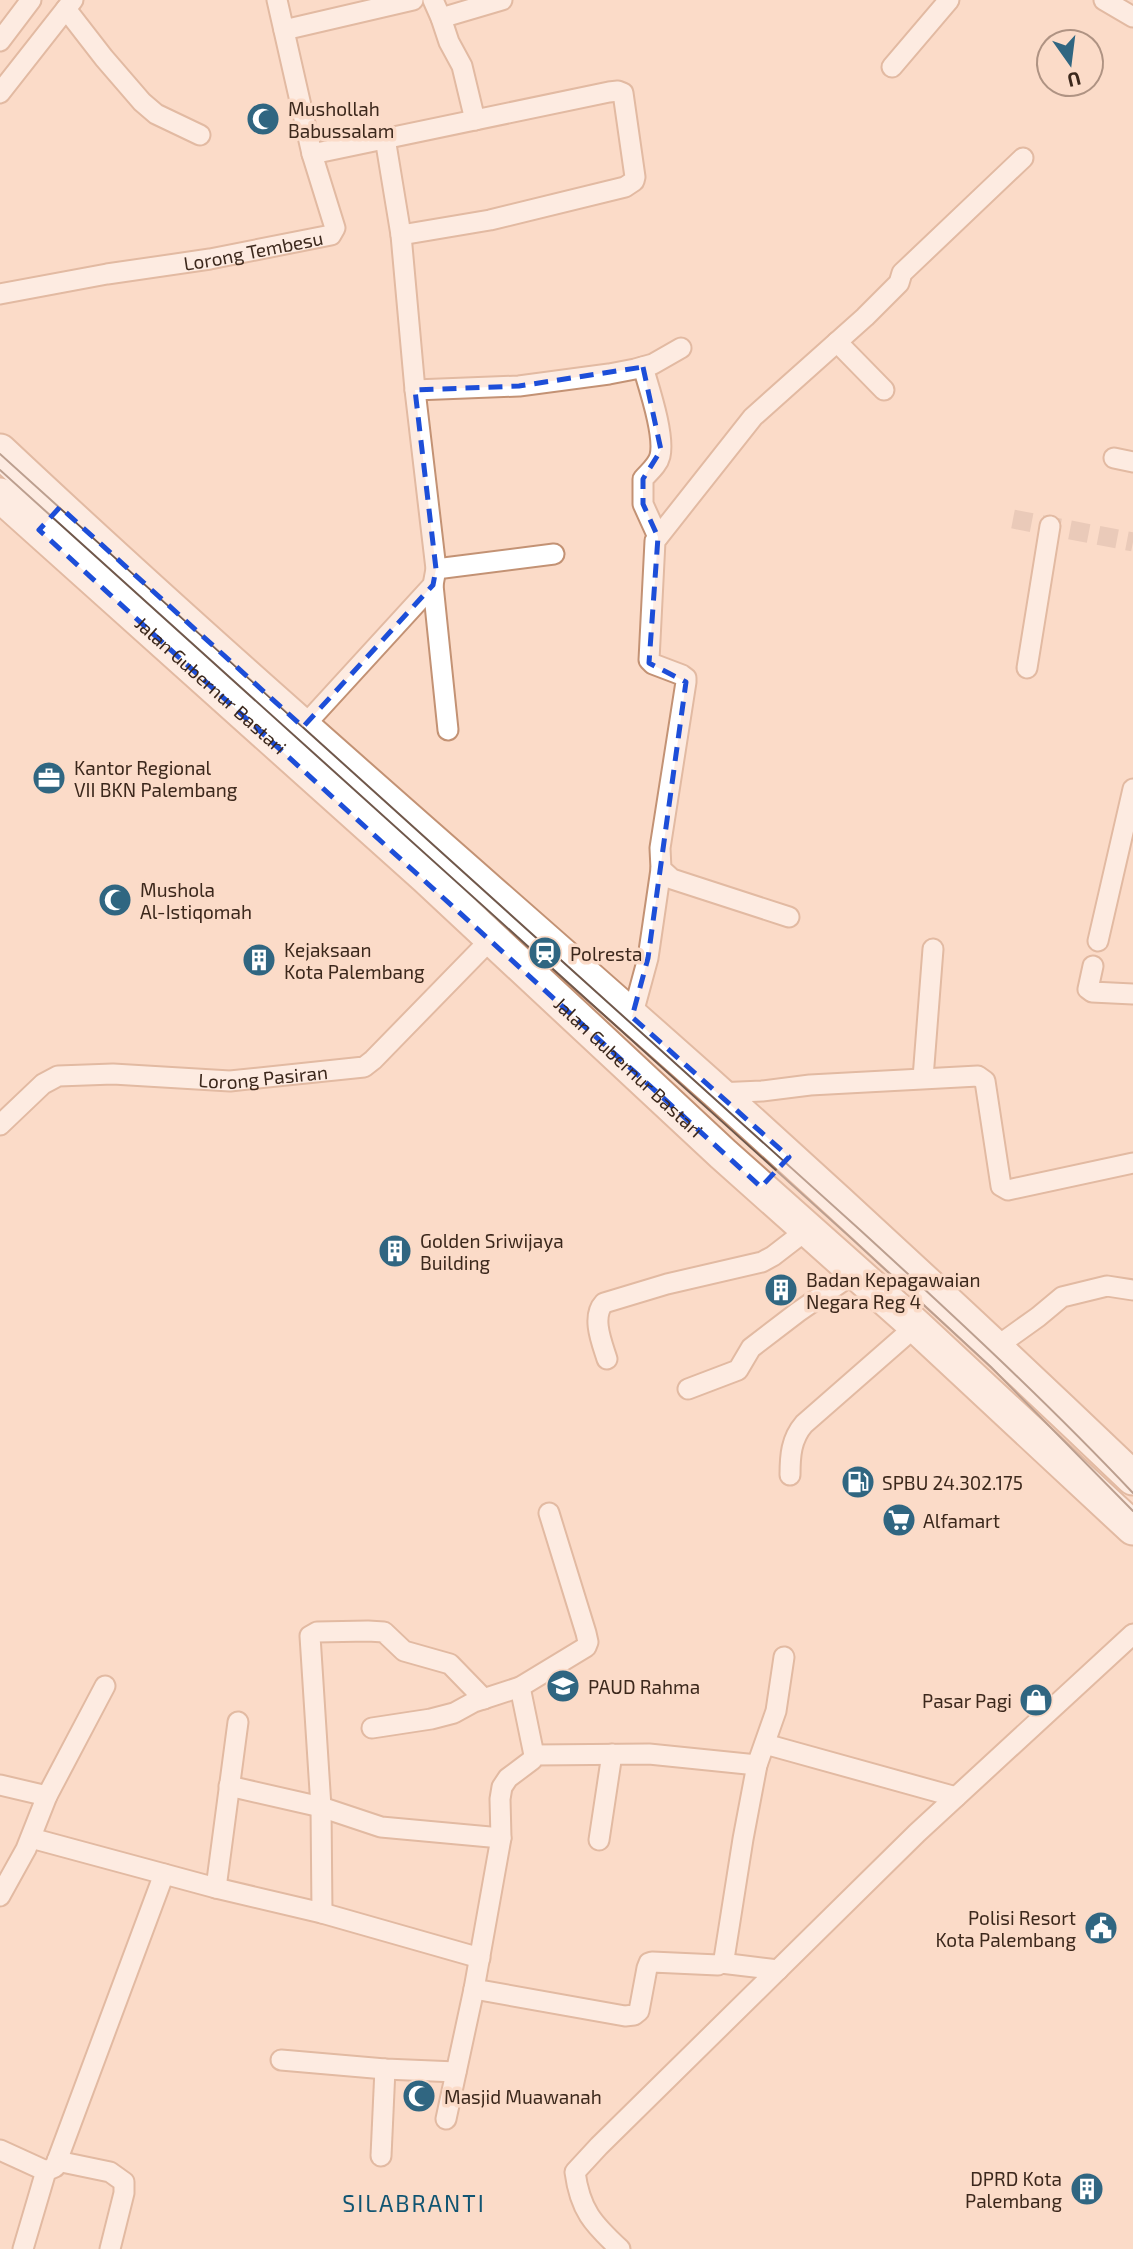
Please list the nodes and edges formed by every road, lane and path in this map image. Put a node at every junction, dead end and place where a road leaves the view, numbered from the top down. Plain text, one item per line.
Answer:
1 (31, 0) edge
2 (277, 0) edge
3 (413, 0) edge
4 (502, 0) edge
5 (949, 0) edge
6 (1104, 0) edge
7 (70, 4) edge
8 (437, 9) edge
9 (1133, 17) edge
10 (284, 30) junction
11 (0, 41) edge
12 (892, 67) dead end
13 (0, 93) edge
14 (475, 120) junction
15 (200, 135) dead end
16 (385, 138) junction
17 (312, 154) junction
18 (1023, 158) dead end
19 (401, 235) junction
20 (0, 294) edge
21 (837, 342) junction
22 (681, 348) dead end
23 (643, 367) junction
24 (415, 390) junction
25 (884, 390) dead end
26 (0, 451) edge
27 (0, 495) edge
28 (49, 519) junction
29 (1050, 526) dead end
30 (659, 537) junction
31 (554, 554) dead end
32 (435, 577) junction
33 (1027, 668) dead end
34 (303, 727) junction
35 (448, 730) dead end
36 (1133, 789) edge
37 (661, 869) junction
38 (789, 917) dead end
39 (492, 938) junction
40 (1098, 941) dead end
41 (933, 949) dead end
42 (1093, 966) dead end
43 (1133, 993) edge
44 (632, 1017) junction
45 (923, 1078) junction
46 (718, 1093) junction
47 (0, 1125) edge
48 (789, 1157) junction
49 (1133, 1163) edge
50 (761, 1187) junction
51 (808, 1229) junction
52 (856, 1272) junction
53 (1133, 1290) edge
54 (916, 1326) junction
55 (996, 1347) junction
56 (607, 1359) dead end
57 (688, 1389) dead end
58 (790, 1475) dead end
59 (1133, 1478) edge
60 (549, 1513) dead end
61 (1133, 1528) edge
62 (1133, 1634) edge
63 (784, 1657) dead end
64 (104, 1686) dead end
65 (520, 1687) junction
66 (484, 1699) junction
67 (238, 1722) dead end
68 (372, 1728) dead end
69 (765, 1744) junction
70 (612, 1754) junction
71 (534, 1755) junction
72 (757, 1765) junction
73 (0, 1785) edge
74 (229, 1786) junction
75 (47, 1796) junction
76 (956, 1797) junction
77 (321, 1807) junction
78 (31, 1838) junction
79 (501, 1838) junction
80 (599, 1840) dead end
81 (164, 1874) junction
82 (216, 1888) junction
83 (0, 1896) edge
84 (322, 1913) junction
85 (481, 1958) junction
86 (721, 1963) junction
87 (778, 1970) junction
88 (474, 1989) junction
89 (281, 2060) dead end
90 (385, 2069) junction
91 (456, 2072) junction
92 (446, 2119) dead end
93 (0, 2150) edge
94 (381, 2156) dead end
95 (52, 2166) junction
96 (23, 2249) edge
97 (110, 2249) edge
98 (620, 2249) edge

1 - 11 street
2 - 10 street
3 - 10 street
4 - 8 street
5 - 12 street
6 - 9 street
7 - 13 street
7 - 15 street
8 - 14 street
10 - 17 street
14 - 16 street
14 - 19 street
16 - 17 street
16 - 19 street
17 - 20 street, Lorong Tembesu
18 - 21 street
19 - 24 street
21 - 25 street
21 - 30 street
22 - 23 street
23 - 24 street
23 - 30 street
24 - 32 street
26 - 28 highway, Jalan Gubernur Bastari
27 - 28 highway, Jalan Gubernur Bastari
28 - 34 highway, Jalan Gubernur Bastari
28 - 39 highway, Jalan Gubernur Bastari
29 - 33 street
30 - 37 street
31 - 32 street
32 - 34 street
32 - 35 street
34 - 44 highway, Jalan Gubernur Bastari
36 - 40 street
37 - 38 street
37 - 44 street
39 - 47 street, Lorong Pasiran
39 - 50 highway, Jalan Gubernur Bastari
41 - 45 street
42 - 43 street
44 - 46 highway, Jalan Gubernur Bastari
45 - 46 street
45 - 49 street
46 - 48 highway, Jalan Gubernur Bastari
48 - 50 highway
48 - 55 highway, Jalan Gubernur Bastari
50 - 51 highway, Jalan Gubernur Bastari
51 - 52 highway, Jalan Gubernur Bastari
51 - 56 street
52 - 54 highway, Jalan Gubernur Bastari
52 - 57 street
53 - 55 street
54 - 58 street
54 - 61 highway, Jalan Gubernur Bastari
55 - 59 highway, Jalan Gubernur Bastari
60 - 65 street
62 - 76 street
63 - 69 street
64 - 75 street
65 - 66 street
65 - 71 street
66 - 68 street
66 - 77 street
67 - 74 street
69 - 72 street
69 - 76 street
70 - 71 street
70 - 72 street
70 - 80 street
71 - 79 street
72 - 86 street
73 - 75 street
74 - 77 street
74 - 82 street
75 - 78 street
76 - 87 street
77 - 79 street
77 - 84 street
78 - 81 street
78 - 83 street
79 - 85 street
81 - 82 street
81 - 95 street
82 - 84 street
84 - 85 street
85 - 88 street
86 - 87 street
86 - 88 street
87 - 98 street
88 - 91 street
89 - 90 street
90 - 91 street
90 - 94 street
91 - 92 street
93 - 95 street
95 - 96 street
95 - 97 street

